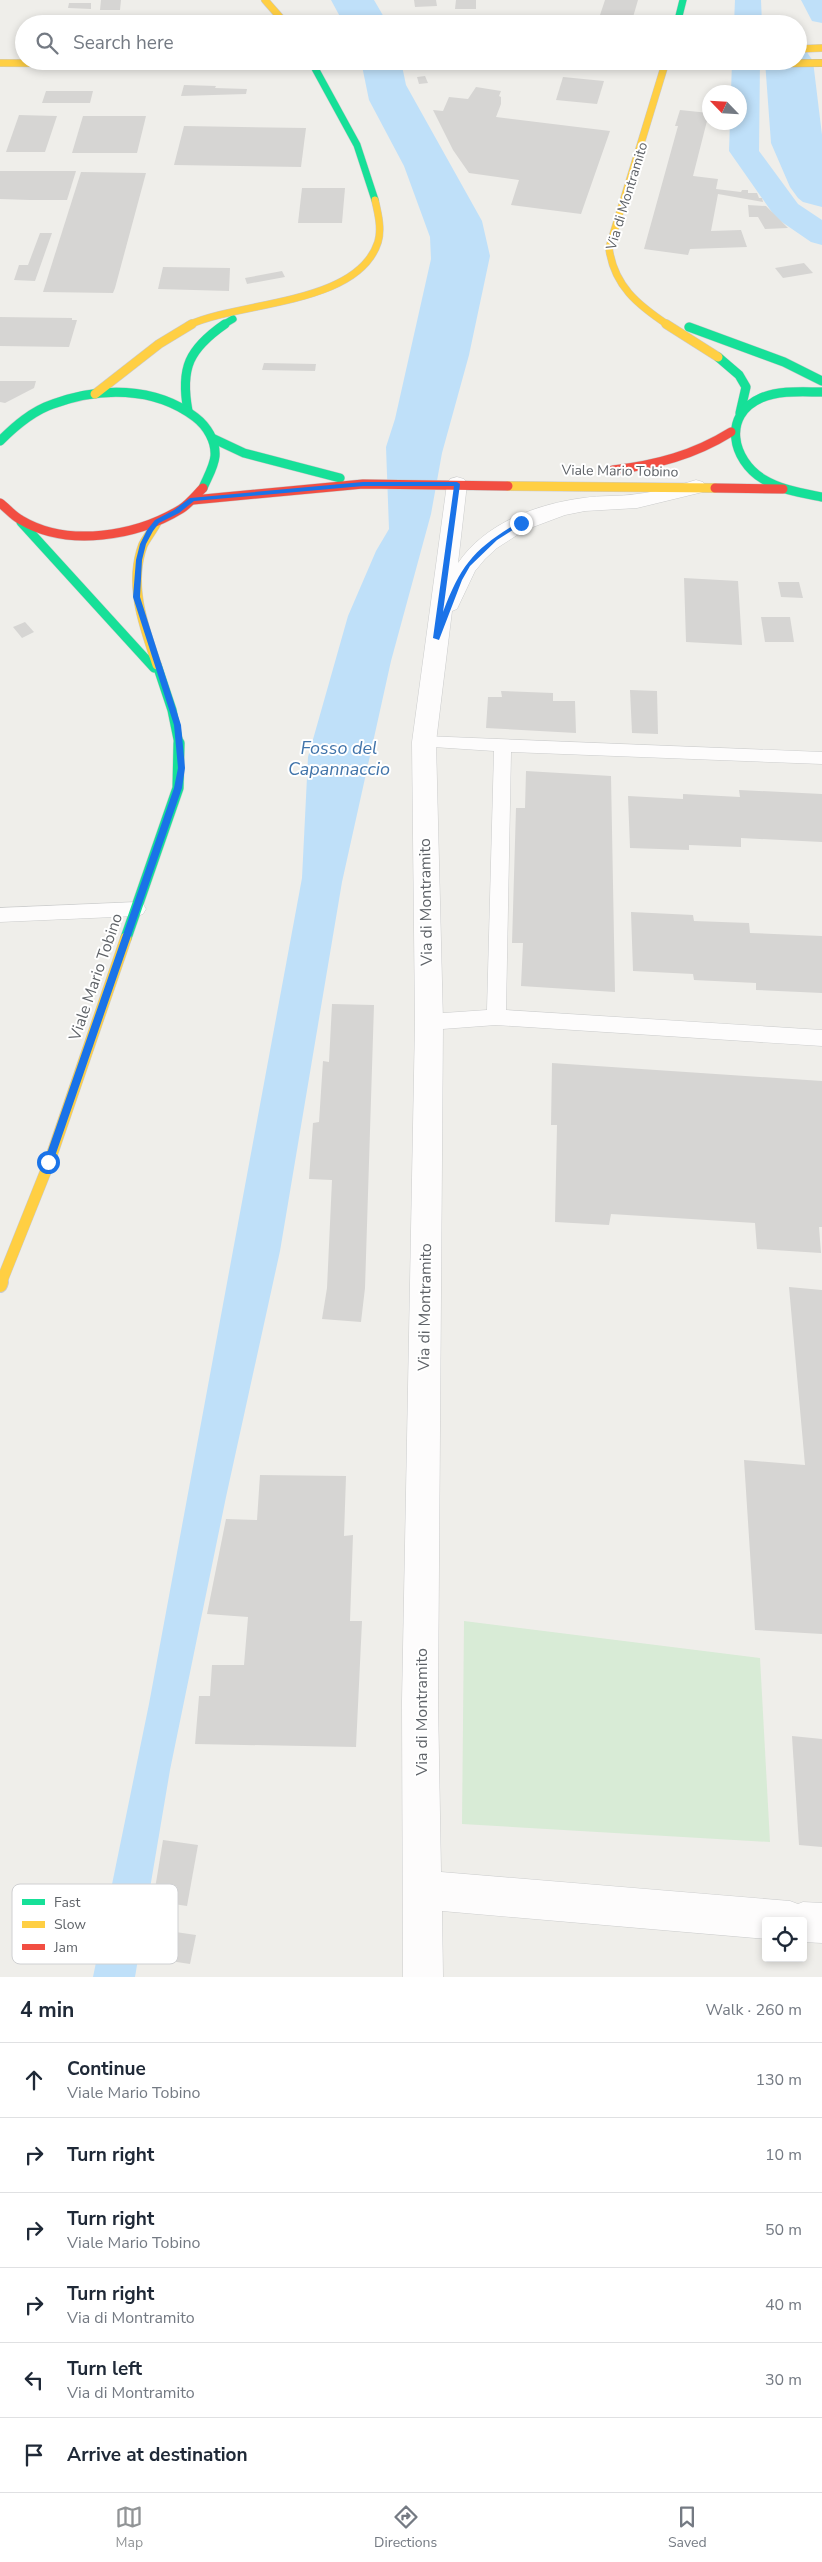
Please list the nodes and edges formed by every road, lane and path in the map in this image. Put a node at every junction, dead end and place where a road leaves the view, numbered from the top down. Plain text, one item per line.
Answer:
1 (265, 0) edge
2 (683, 0) edge
3 (278, 15) edge
4 (679, 15) edge
5 (807, 48) edge
6 (822, 48) edge
7 (15, 63) edge
8 (0, 64) edge
9 (807, 64) edge
10 (822, 64) edge
11 (316, 70) edge
12 (663, 70) edge
13 (256, 306) junction
14 (656, 315) junction
15 (822, 381) edge
16 (822, 392) edge
17 (95, 394) junction
18 (188, 411) junction
19 (740, 413) junction
20 (731, 432) junction
21 (212, 438) junction
22 (0, 441) edge
23 (596, 472) dead end
24 (566, 474) dead end
25 (363, 484) junction
26 (448, 484) junction
27 (696, 487) junction
28 (783, 489) junction
29 (822, 497) edge
30 (192, 500) junction
31 (0, 503) edge
32 (18, 518) junction
33 (157, 522) junction
34 (436, 638) junction
35 (160, 674) junction
36 (424, 742) junction
37 (503, 744) junction
38 (822, 758) edge
39 (137, 909) junction
40 (0, 915) edge
41 (496, 1017) junction
42 (429, 1022) junction
43 (822, 1038) edge
44 (0, 1284) edge
45 (424, 1890) junction
46 (762, 1919) edge
47 (807, 1922) edge
48 (822, 1924) edge
49 (424, 1977) edge

1 - 3 main road
2 - 4 main road
5 - 6 main road
7 - 8 main road, bridge
9 - 10 main road, bridge
11 - 13 main road
12 - 14 main road, Via di Montramito
13 - 17 main road
13 - 18 main road
14 - 15 main road, Via di Montramito
14 - 19 main road, Via di Montramito
16 - 19 main road
17 - 18 main road
17 - 22 main road
18 - 21 main road
19 - 20 main road, Via di Montramito
20 - 23 main road, Viale Mario Tobino
20 - 28 main road
21 - 25 main road, Viale Mario Tobino
21 - 30 main road
24 - 26 main road, Viale Mario Tobino
25 - 26 main road, Viale Mario Tobino
25 - 30 main road, Viale Mario Tobino
26 - 27 main road, Viale Mario Tobino
26 - 34 street, Via di Montramito
27 - 28 main road, Viale Mario Tobino
27 - 34 street, Via di Montramito
28 - 29 main road
30 - 33 main road
31 - 32 main road
32 - 33 main road
32 - 35 main road, Viale Mario Tobino
33 - 35 main road, Viale Mario Tobino
34 - 36 street, Via di Montramito
35 - 39 main road, Viale Mario Tobino
36 - 37 lane
36 - 42 street, Via di Montramito
37 - 38 lane
37 - 41 lane
39 - 40 lane
39 - 44 main road, Viale Mario Tobino
41 - 42 lane
41 - 43 lane
42 - 45 street, Via di Montramito
45 - 46 street
45 - 49 street, Via di Montramito
47 - 48 street

